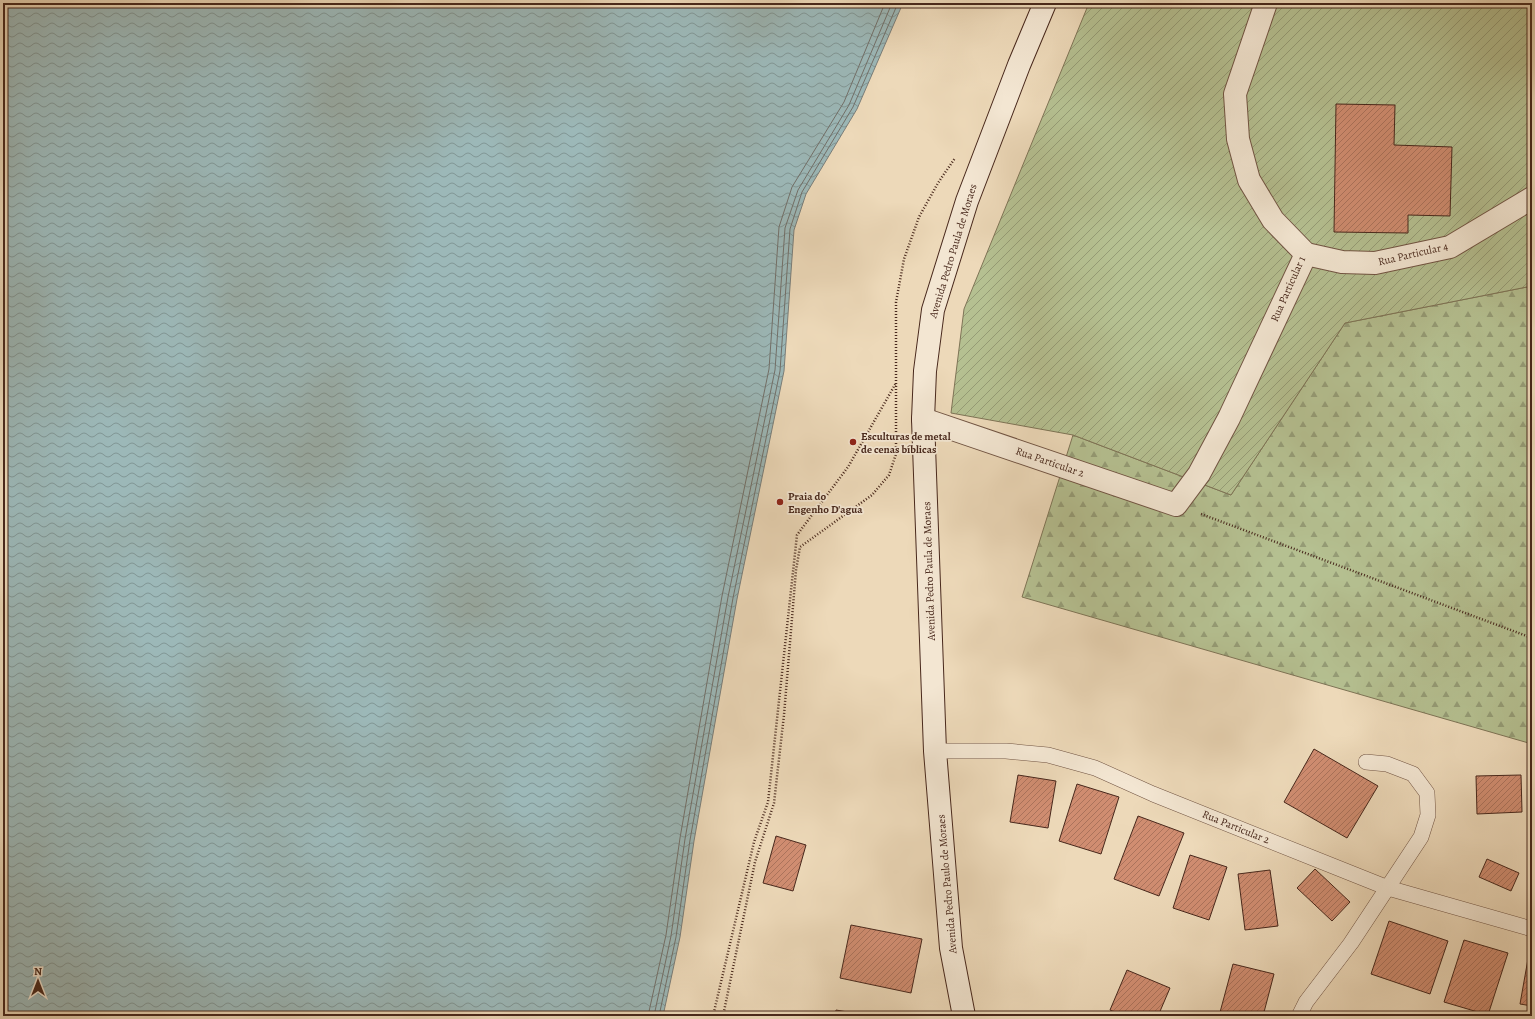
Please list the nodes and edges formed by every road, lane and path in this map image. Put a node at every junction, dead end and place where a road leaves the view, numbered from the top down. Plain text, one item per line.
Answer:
1 (1045, 3) edge
2 (1266, 3) edge
3 (958, 152) dead end
4 (1532, 198) edge
5 (1306, 254) junction
6 (927, 359) junction
7 (896, 382) junction
8 (923, 419) junction
9 (1176, 505) junction
10 (1532, 638) edge
11 (935, 751) junction
12 (1366, 762) dead end
13 (1388, 888) junction
14 (1532, 929) edge
15 (713, 1016) edge
16 (723, 1016) edge
17 (964, 1016) edge
18 (1299, 1016) edge

1 - 6 street, Avenida Pedro Paula de Moraes
2 - 5 street, Rua Particular 1
3 - 7 path
4 - 5 street, Rua Particular 4
5 - 9 street, Rua Particular 1
6 - 7 path
6 - 8 street, Avenida Pedro Paula de Moraes
7 - 15 path
7 - 16 path
8 - 9 street, Rua Particular 2
8 - 11 street, Avenida Pedro Paula de Moraes
9 - 10 path
11 - 13 lane, Rua Particular 2
11 - 17 street, Avenida Pedro Paulo de Moraes
12 - 13 lane
13 - 14 lane, Rua Particular 2
13 - 18 lane

